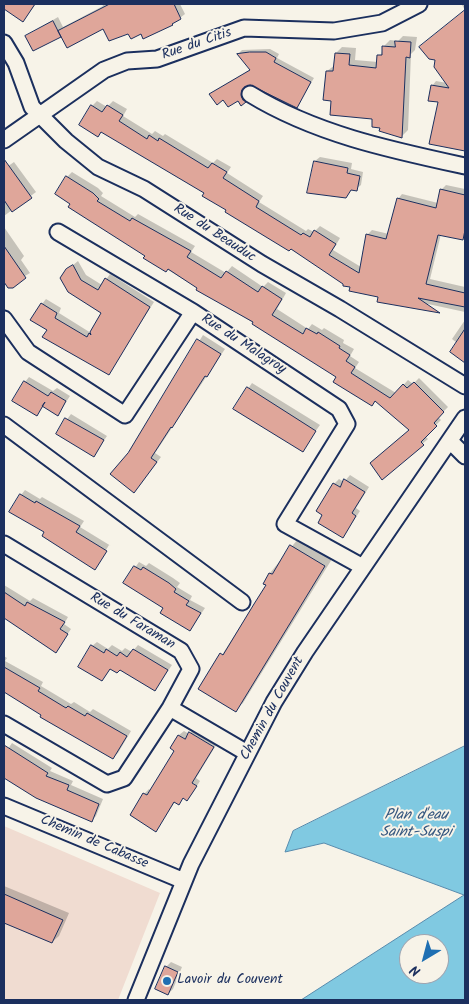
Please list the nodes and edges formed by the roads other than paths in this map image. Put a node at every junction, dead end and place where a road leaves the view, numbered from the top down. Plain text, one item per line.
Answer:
1 (415, 7) edge
2 (4, 43) edge
3 (250, 94) dead end
4 (39, 114) junction
5 (4, 140) edge
6 (465, 166) edge
7 (58, 232) dead end
8 (193, 312) junction
9 (4, 319) edge
10 (465, 386) edge
11 (465, 418) edge
12 (4, 425) edge
13 (450, 441) junction
14 (465, 456) edge
15 (4, 544) edge
16 (363, 567) junction
17 (242, 602) dead end
18 (170, 708) junction
19 (4, 724) edge
20 (247, 753) junction
21 (4, 806) edge
22 (184, 881) junction
23 (136, 1000) edge

1 - 4 street, Rue du Citis
2 - 4 street, Rue du Beauduc
3 - 6 street
4 - 5 street, Rue du Citis
4 - 10 street, Rue du Beauduc
7 - 8 street
8 - 9 street, Rue du Malagroy
8 - 16 street, Rue du Malagroy
11 - 13 street, Chemin du Couvent
12 - 17 street
13 - 14 street
13 - 16 street, Chemin du Couvent
15 - 18 street, Rue du Faraman
16 - 20 street, Chemin du Couvent
18 - 19 street
18 - 20 street
20 - 22 street, Chemin du Couvent
21 - 22 street, Chemin de Cabasse
22 - 23 street, Chemin du Couvent

